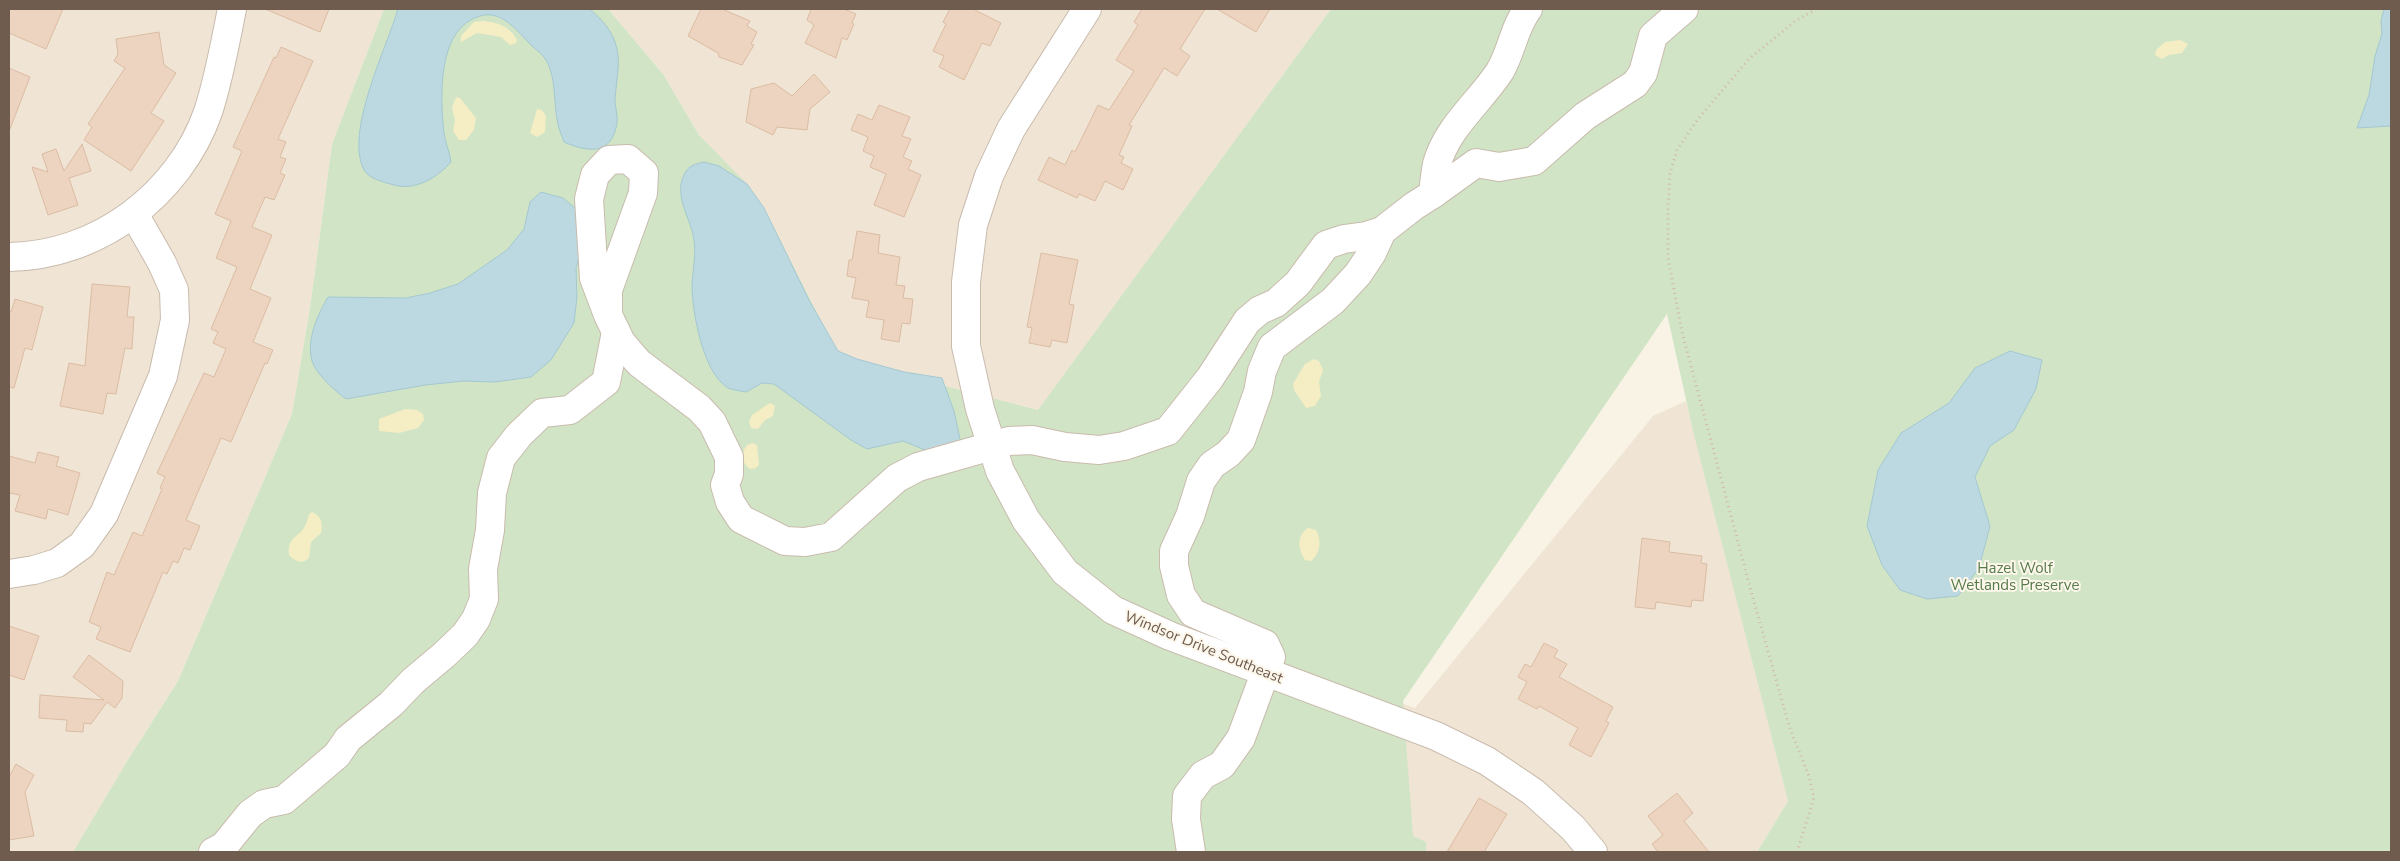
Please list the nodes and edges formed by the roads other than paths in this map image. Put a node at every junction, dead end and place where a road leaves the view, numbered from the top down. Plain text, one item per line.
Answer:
1 (232, 9) edge
2 (1086, 9) edge
3 (1528, 9) edge
4 (1684, 9) edge
5 (1433, 194) junction
6 (134, 214) junction
7 (1382, 231) junction
8 (9, 257) edge
9 (612, 324) junction
10 (992, 446) junction
11 (9, 574) edge
12 (1266, 672) junction
13 (213, 852) edge
14 (1191, 852) edge
15 (1593, 852) edge

1 - 6 street
2 - 10 street, Windsor Drive Southeast
3 - 5 street
4 - 5 street
5 - 7 street
6 - 8 street
6 - 11 street
7 - 10 street
7 - 12 street
9 - 9 street
9 - 10 street
9 - 13 street
10 - 12 street, Windsor Drive Southeast
12 - 14 street
12 - 15 street, Windsor Drive Southeast

